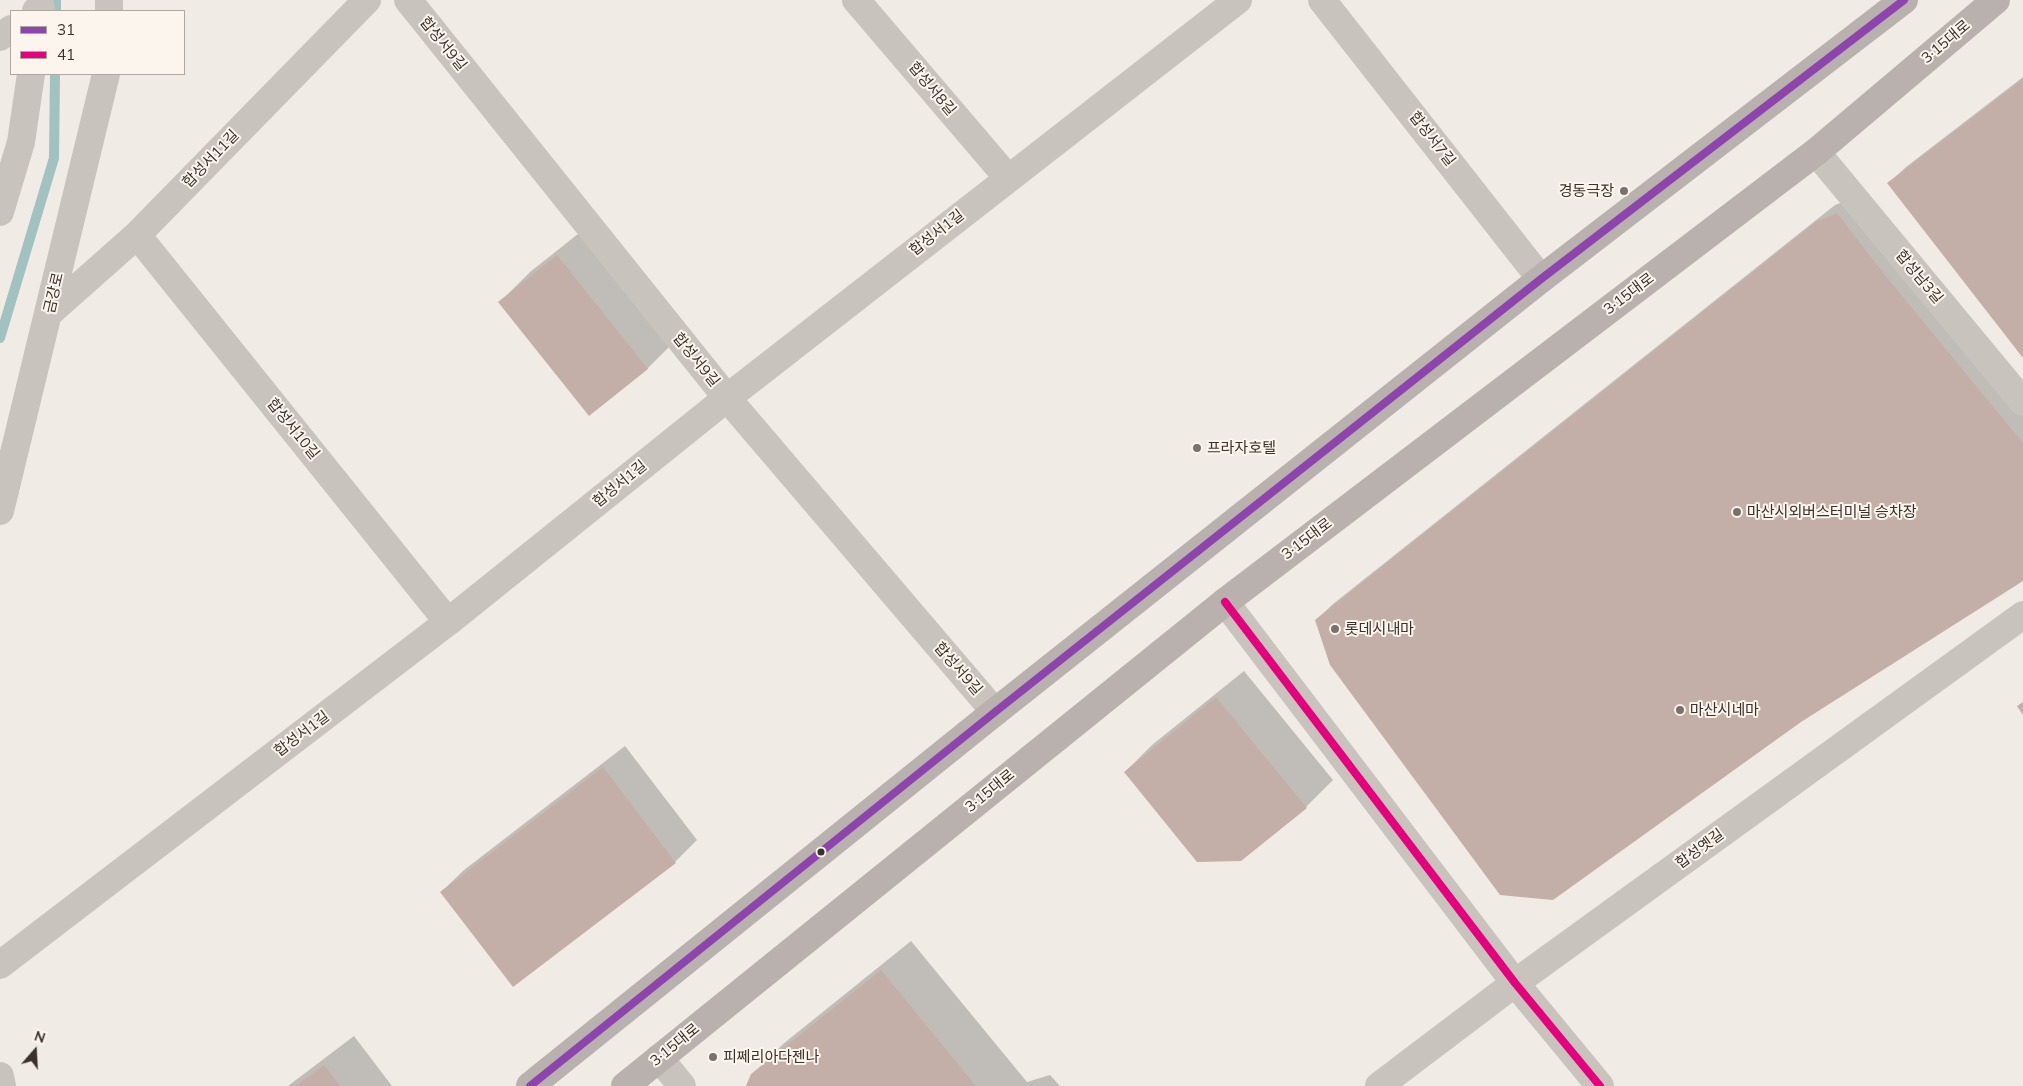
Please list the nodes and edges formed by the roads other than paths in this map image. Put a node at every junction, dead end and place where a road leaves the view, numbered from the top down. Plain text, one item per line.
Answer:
1 (367, 0) edge
2 (408, 0) edge
3 (856, 0) edge
4 (1238, 0) edge
5 (1322, 0) edge
6 (1904, 0) edge
7 (1996, 0) edge
8 (31, 75) edge
9 (106, 75) edge
10 (1816, 152) junction
11 (1008, 178) junction
12 (0, 212) edge
13 (137, 235) junction
14 (1541, 279) junction
15 (49, 313) junction
16 (727, 398) junction
17 (2023, 402) edge
18 (0, 511) edge
19 (1225, 602) junction
20 (2023, 615) edge
21 (448, 622) junction
22 (995, 712) junction
23 (0, 965) edge
24 (1515, 983) junction
25 (659, 1058) junction
26 (0, 1076) edge
27 (2, 1086) edge
28 (530, 1086) edge
29 (625, 1086) edge
30 (682, 1086) edge
31 (1379, 1086) edge
32 (1600, 1086) edge

1 - 13 street, 합성서11길
2 - 16 street, 합성서9길
3 - 11 street, 합성서8길
4 - 11 street, 합성서1길
5 - 14 street, 합성서7길
6 - 14 main road
7 - 10 main road, 3·15대로
8 - 12 street
9 - 15 street, 금강로
10 - 17 street, 합성남3길
10 - 19 main road, 3·15대로
11 - 16 street, 합성서1길
13 - 15 street, 합성서11길
13 - 21 street, 합성서10길
14 - 22 main road
15 - 18 street, 금강로
16 - 21 street, 합성서1길
16 - 22 street, 합성서9길
19 - 24 street
19 - 25 main road, 3·15대로
20 - 24 street, 합성옛길
21 - 23 street, 합성서1길
22 - 28 main road
24 - 31 street, 합성옛길
24 - 32 street
25 - 29 main road, 3·15대로
25 - 30 street
26 - 27 street

